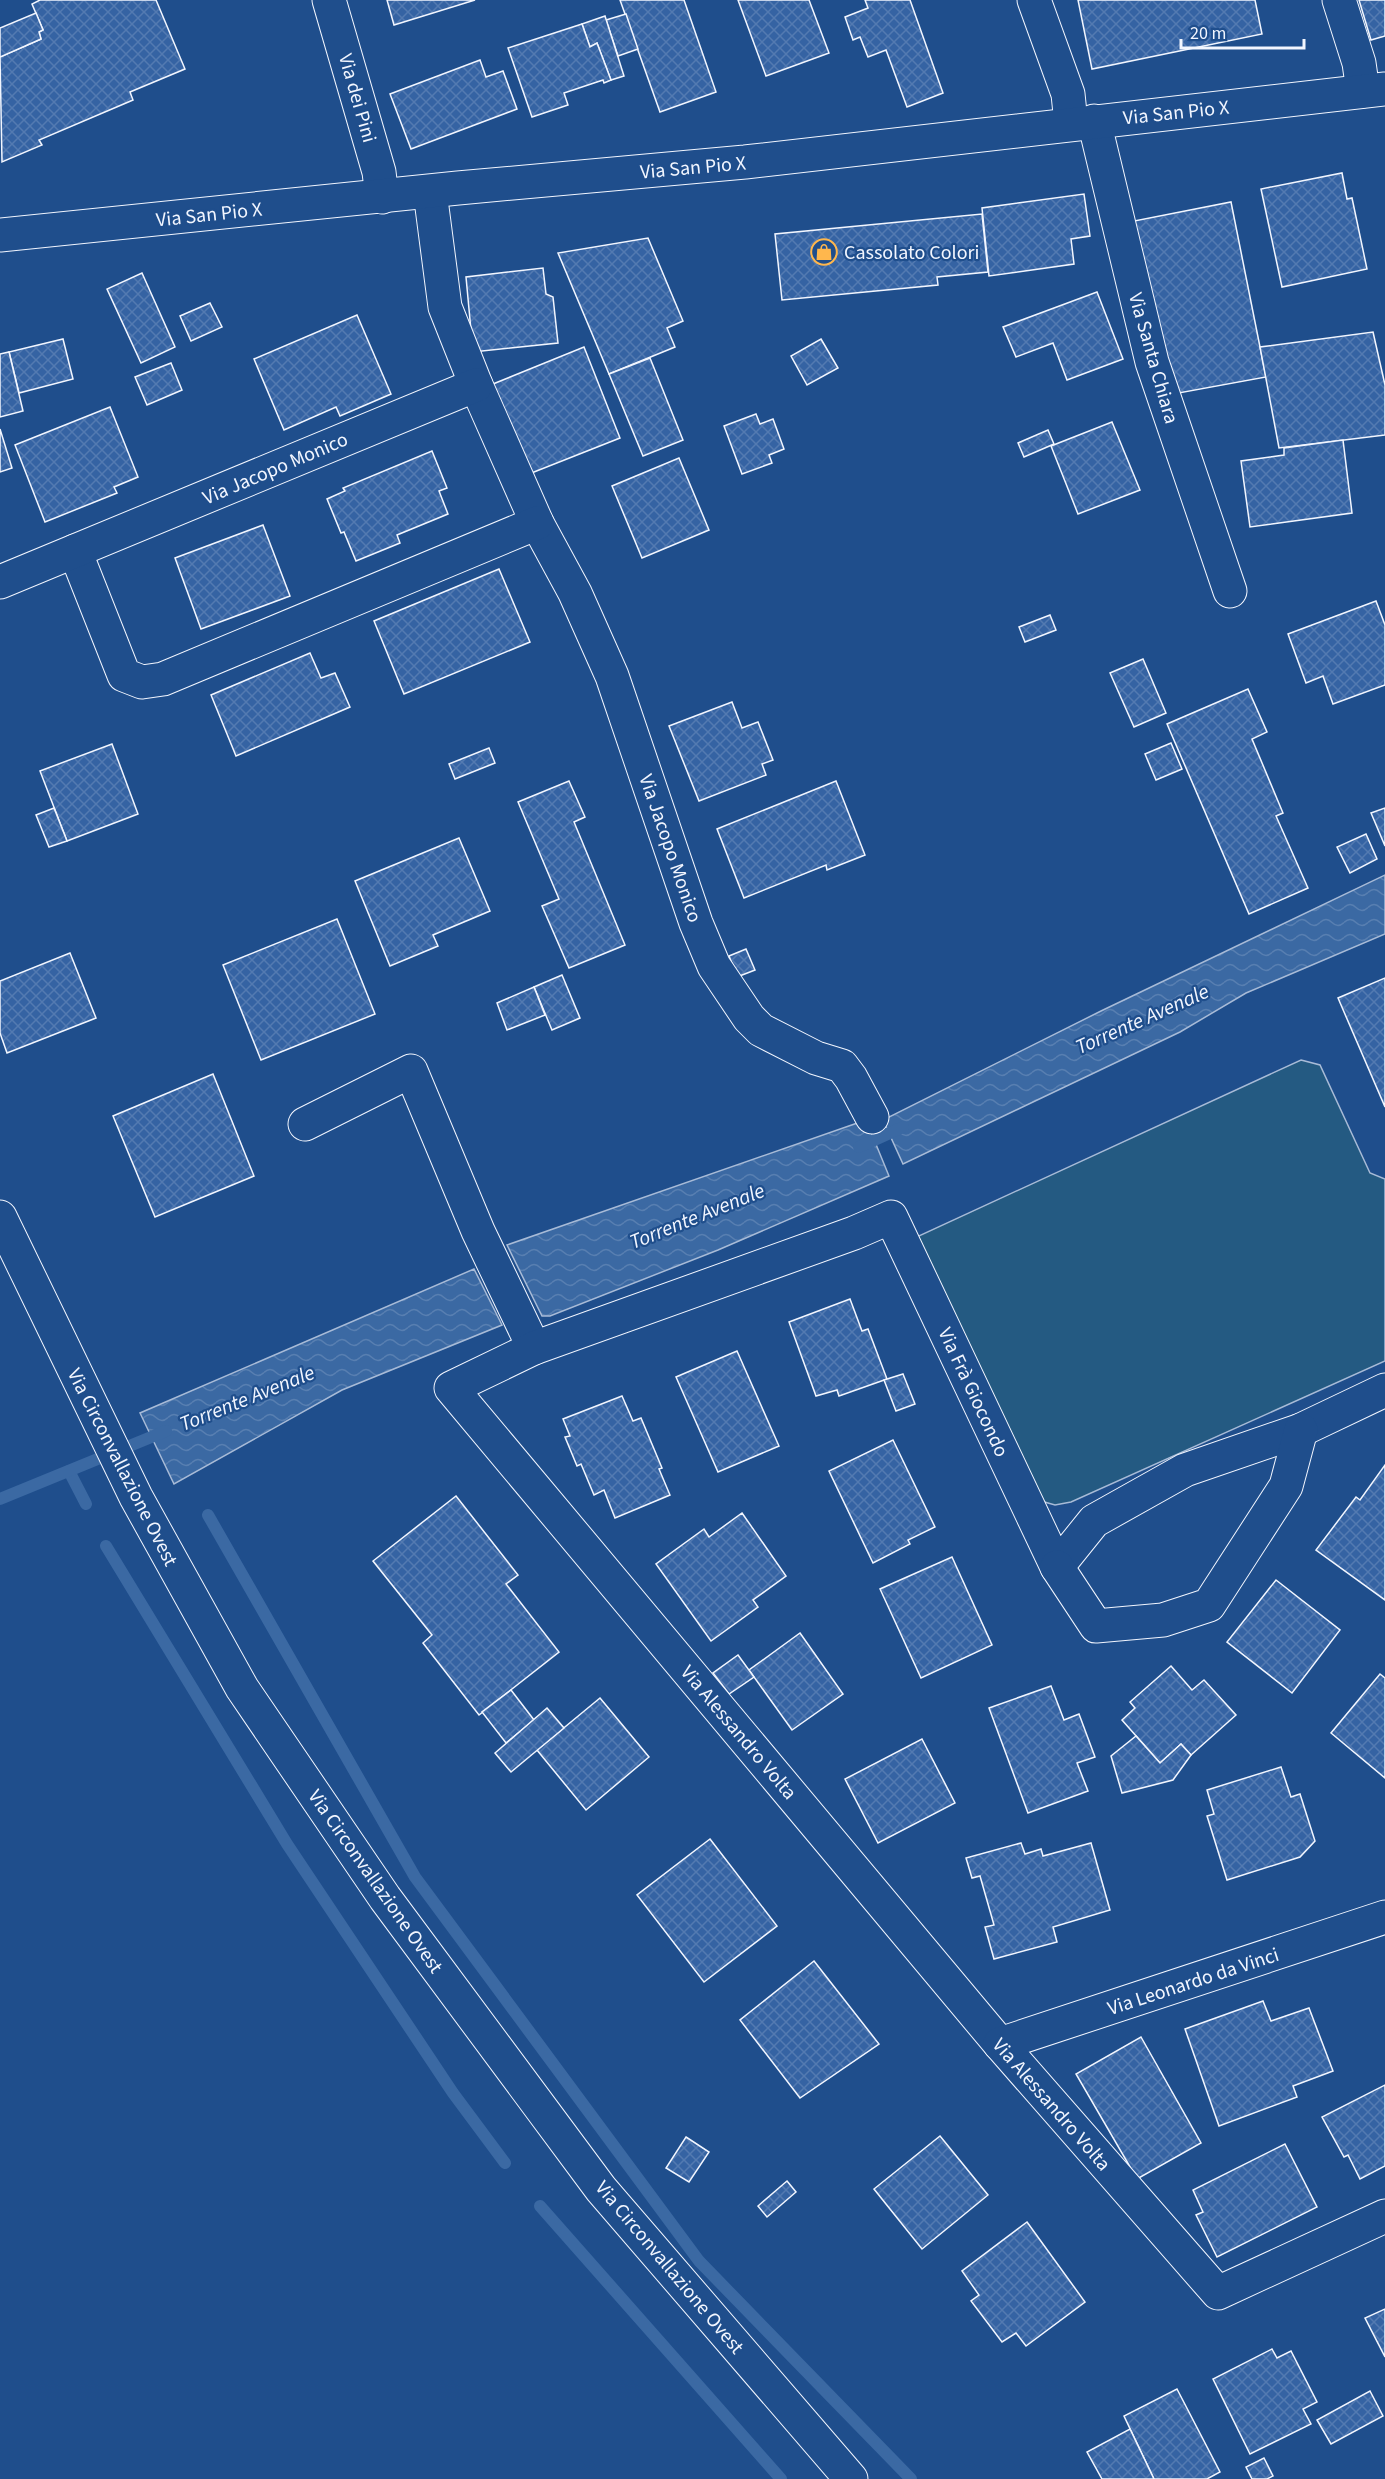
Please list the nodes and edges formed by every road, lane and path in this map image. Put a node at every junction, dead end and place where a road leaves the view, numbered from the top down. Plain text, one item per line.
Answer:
1 (329, 0) edge
2 (1034, 0) edge
3 (1339, 0) edge
4 (1374, 90) edge
5 (1082, 122) junction
6 (430, 192) junction
7 (382, 197) junction
8 (0, 235) edge
9 (476, 385) junction
10 (537, 523) junction
11 (75, 551) junction
12 (0, 582) edge
13 (1230, 591) dead end
14 (872, 1117) dead end
15 (305, 1124) dead end
16 (0, 1217) edge
17 (891, 1217) joint
18 (534, 1348) junction
19 (1385, 1390) edge
20 (1301, 1430) junction
21 (1057, 1567) junction
22 (1385, 1917) edge
23 (1000, 2044) junction
24 (1385, 2216) edge
25 (851, 2479) edge

1 - 7 street, Via dei Pini
2 - 5 street, Via Santa Chiara
3 - 4 street
4 - 5 street, Via San Pio X
5 - 6 street, Via San Pio X
5 - 13 street, Via Santa Chiara
6 - 7 street, Via San Pio X
6 - 9 street, Via Jacopo Monico
7 - 8 street, Via San Pio X
9 - 10 street, Via Jacopo Monico
9 - 11 street, Via Jacopo Monico
10 - 11 street
10 - 14 street, Via Jacopo Monico
11 - 12 street, Via Jacopo Monico
15 - 18 street
16 - 25 street, Via Circonvallazione Ovest
17 - 18 street, Via Alessandro Volta
17 - 21 street, Via Frà Giocondo
18 - 23 street, Via Alessandro Volta
19 - 20 street
20 - 21 street
20 - 21 street, Via Frà Giocondo
22 - 23 street, Via Leonardo da Vinci
23 - 24 street, Via Alessandro Volta

